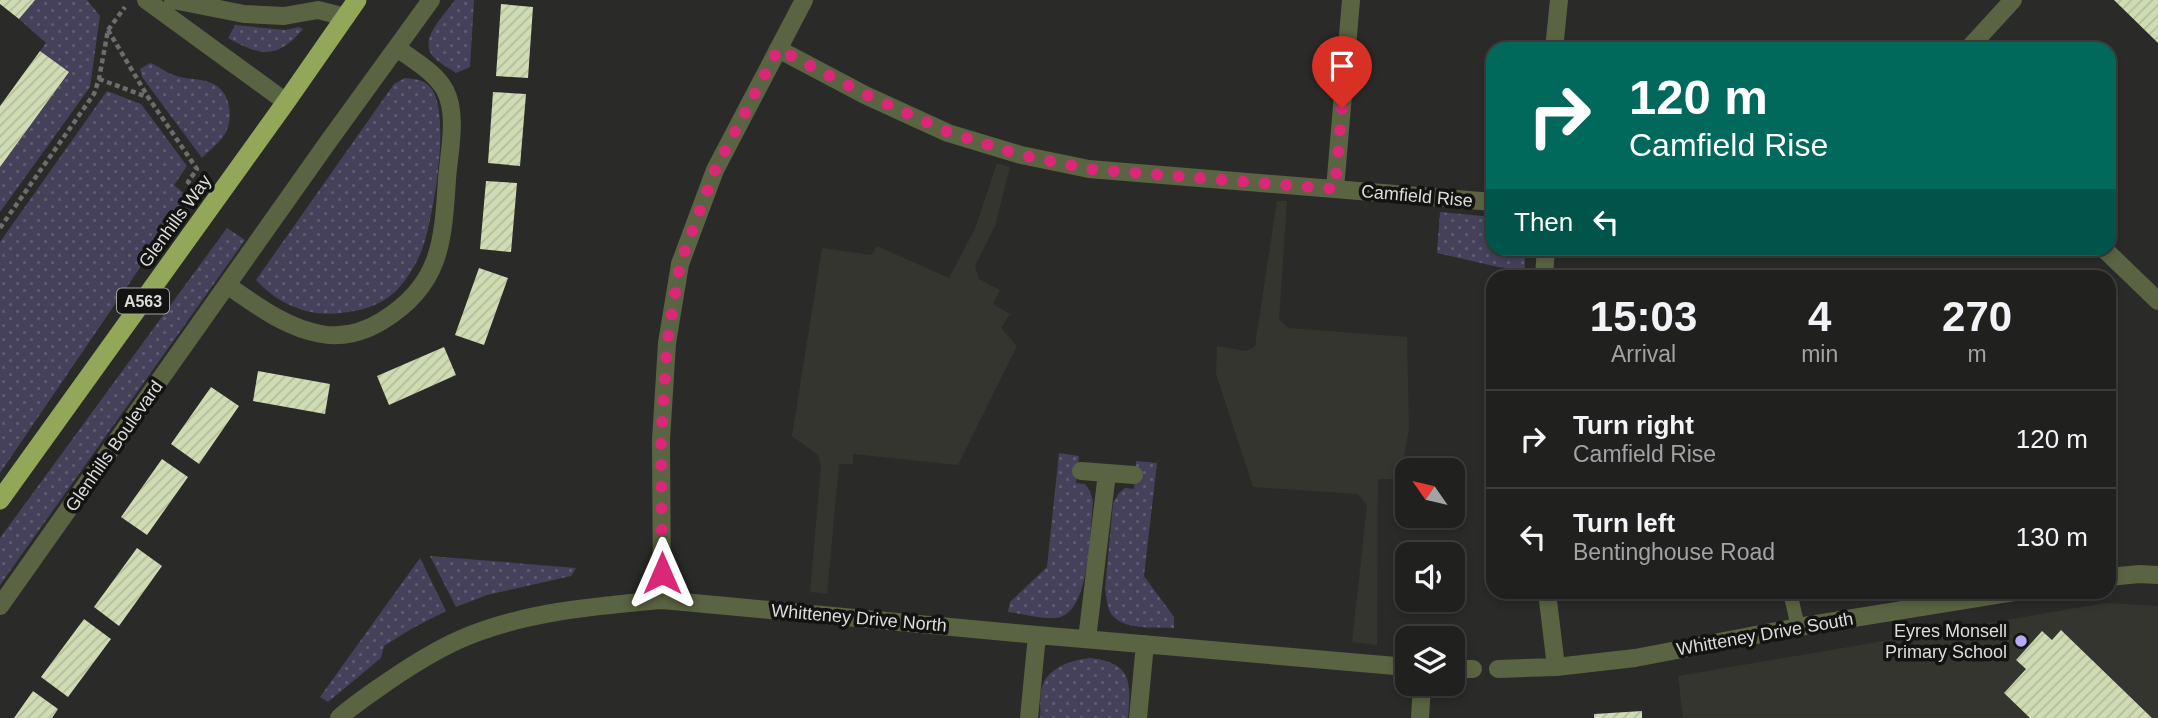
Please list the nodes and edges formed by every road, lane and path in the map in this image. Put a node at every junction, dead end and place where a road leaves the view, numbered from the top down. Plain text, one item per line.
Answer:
1 (130, 0) edge
2 (146, 0) edge
3 (173, 0) edge
4 (357, 0) edge
5 (431, 0) edge
6 (804, 0) edge
7 (1351, 0) edge
8 (1559, 0) edge
9 (2013, 0) edge
10 (346, 17) junction
11 (108, 30) junction
12 (1554, 42) edge
13 (1974, 42) edge
14 (397, 48) junction
15 (778, 49) junction
16 (99, 79) junction
17 (148, 97) junction
18 (286, 102) junction
19 (1335, 189) junction
20 (1486, 201) edge
21 (215, 202) junction
22 (0, 228) edge
23 (2111, 256) edge
24 (228, 285) junction
25 (2158, 301) edge
26 (1081, 471) dead end
27 (1107, 473) junction
28 (1134, 475) dead end
29 (0, 500) edge
30 (2158, 575) edge
31 (2116, 576) edge
32 (1548, 599) edge
33 (1792, 599) edge
34 (1971, 599) edge
35 (662, 600) junction
36 (0, 606) edge
37 (1798, 627) junction
38 (1037, 635) junction
39 (1087, 639) junction
40 (1144, 644) junction
41 (1395, 666) edge
42 (1556, 667) junction
43 (1465, 669) edge
44 (1472, 669) dead end
45 (1498, 669) dead end
46 (1421, 696) edge
47 (339, 718) edge
48 (1029, 718) edge
49 (1138, 718) edge
50 (1420, 718) edge

1 - 11 path
2 - 18 street
3 - 10 street
4 - 10 highway, Glenhills Way / A563
5 - 14 street, Glenhills Boulevard
6 - 15 street
7 - 19 street
8 - 12 street
9 - 13 street
10 - 18 highway, Glenhills Way / A563
11 - 16 path
11 - 17 path
14 - 24 street, Glenhills Boulevard
14 - 24 street
15 - 19 street, Camfield Rise
15 - 35 street
16 - 17 path
16 - 22 path
17 - 21 path
18 - 21 highway, Glenhills Way / A563
19 - 20 street, Camfield Rise
21 - 29 highway, Glenhills Way / A563
23 - 25 street
24 - 36 street, Glenhills Boulevard
26 - 27 street
27 - 28 street
27 - 39 street
30 - 31 street
32 - 42 street
33 - 37 lane
34 - 37 street, Whitteney Drive South
35 - 38 street, Whitteney Drive North
35 - 47 street, Whitteney Drive North
37 - 42 street, Whitteney Drive South
38 - 39 street, Whitteney Drive North
38 - 48 street
39 - 40 street, Whitteney Drive North
40 - 41 street, Whitteney Drive North
40 - 49 street
42 - 45 street, Whitteney Drive South
43 - 44 street
46 - 50 street

